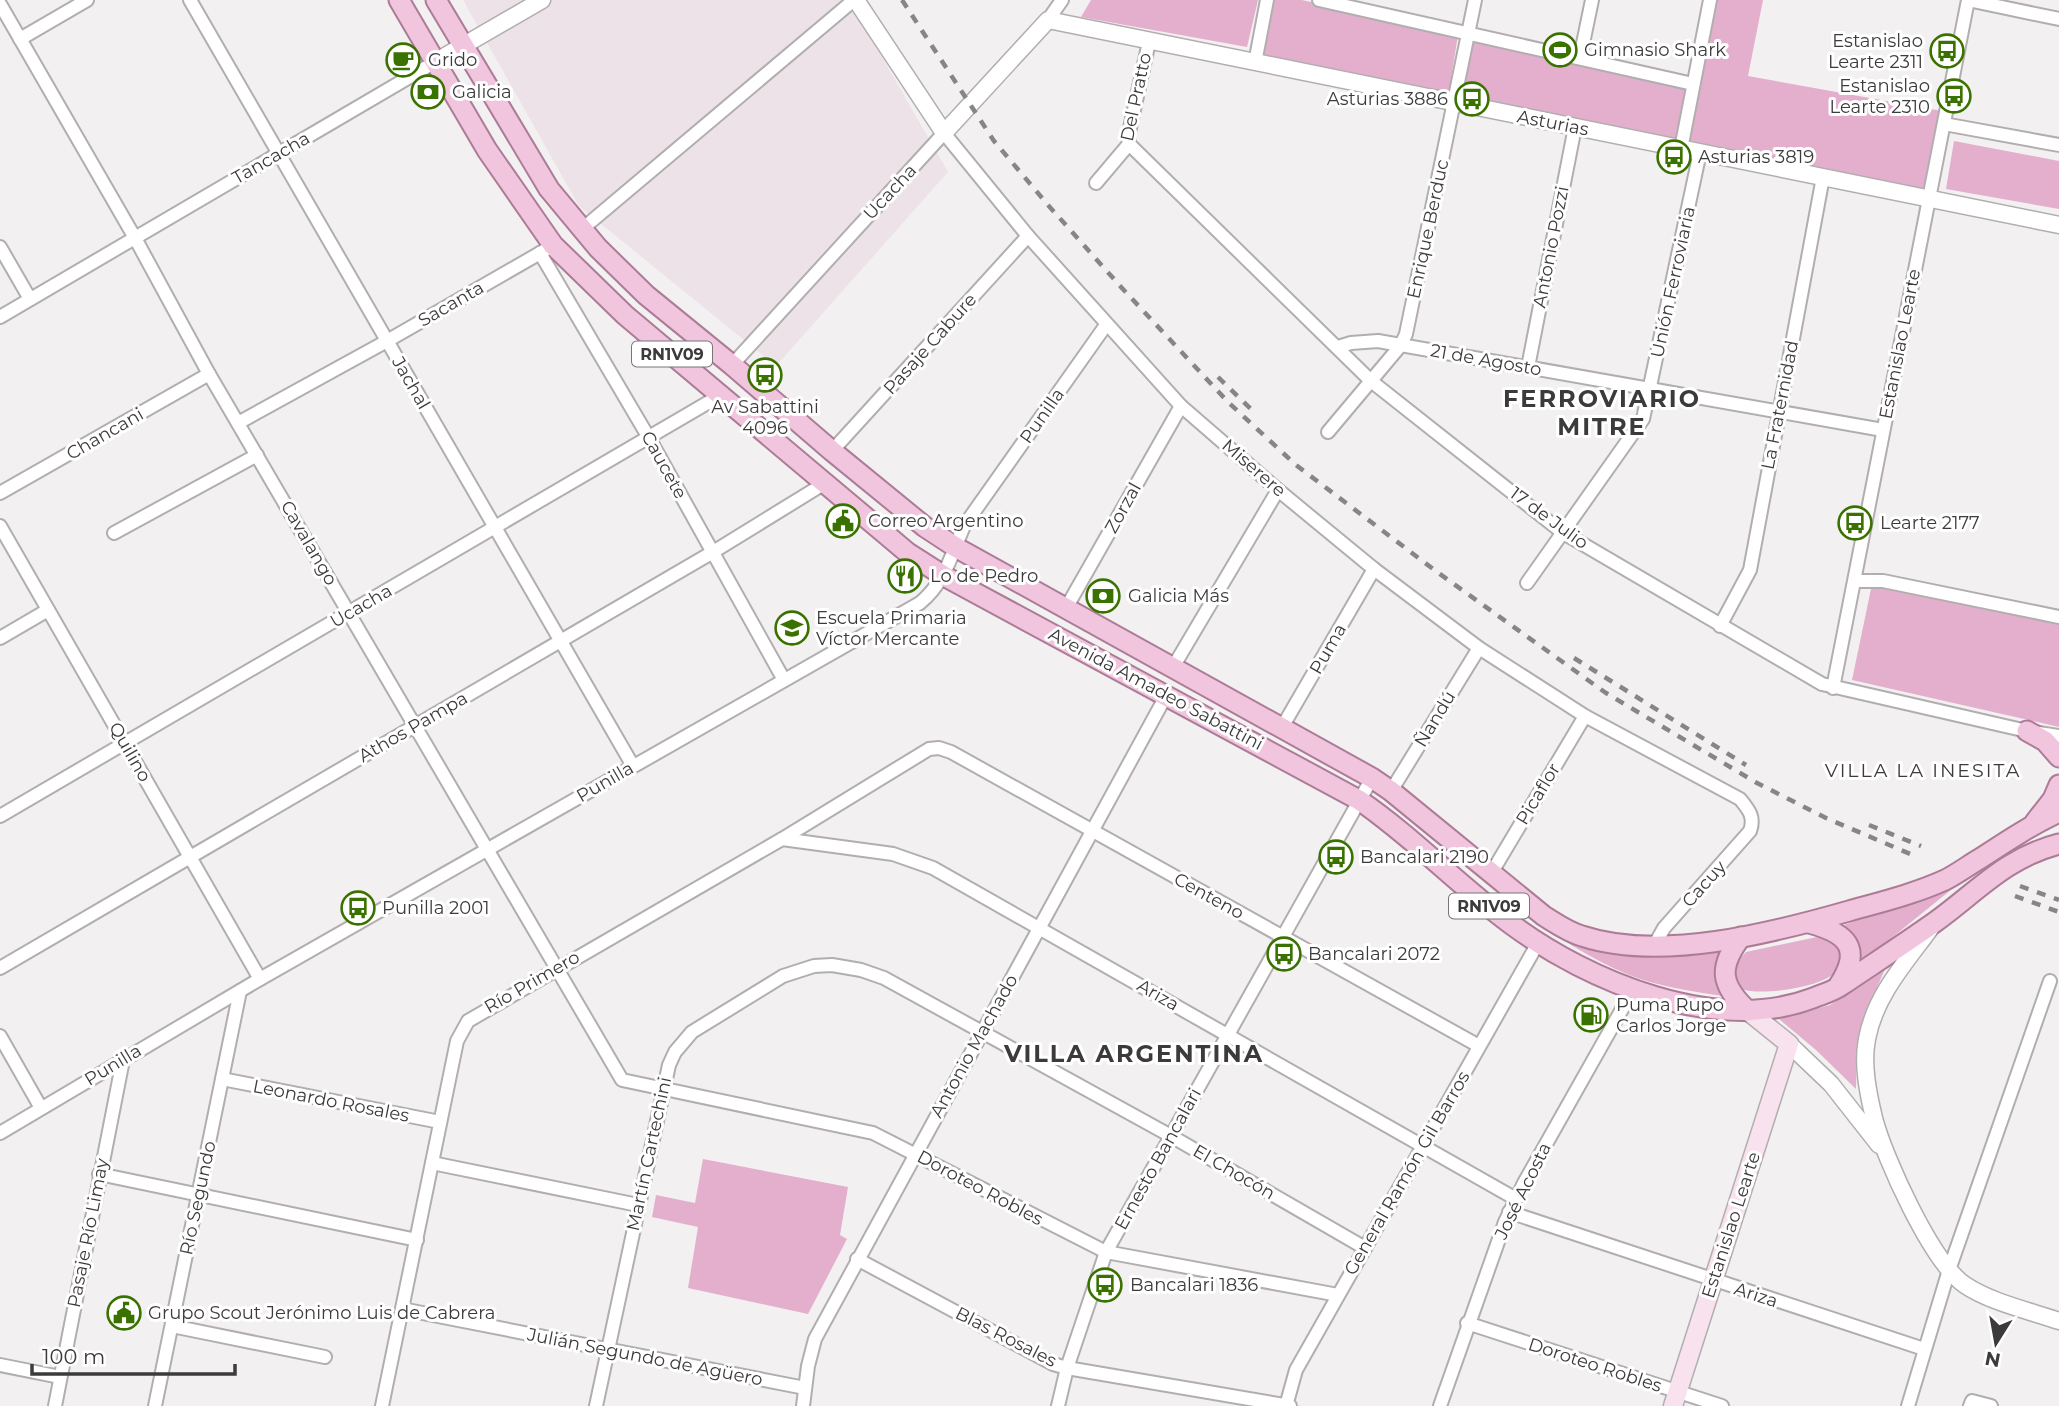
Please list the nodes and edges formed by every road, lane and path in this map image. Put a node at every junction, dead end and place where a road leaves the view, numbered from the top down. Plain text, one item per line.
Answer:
1 (87, 0) edge
2 (190, 0) edge
3 (399, 0) edge
4 (436, 0) edge
5 (542, 0) edge
6 (855, 0) edge
7 (1062, 0) edge
8 (1268, 0) edge
9 (1319, 0) edge
10 (1475, 0) edge
11 (1592, 0) edge
12 (1710, 0) edge
13 (1968, 0) edge
14 (0, 4) edge
15 (2059, 19) edge
16 (1048, 20) junction
17 (1468, 33) junction
18 (20, 39) junction
19 (1149, 42) junction
20 (462, 46) junction
21 (1580, 58) junction
22 (435, 62) junction
23 (1255, 63) junction
24 (1693, 83) junction
25 (1454, 104) junction
26 (1944, 124) junction
27 (1575, 127) junction
28 (944, 133) junction
29 (1129, 144) junction
30 (2059, 145) edge
31 (1681, 149) junction
32 (1700, 152) junction
33 (279, 153) junction
34 (1824, 177) junction
35 (1096, 183) dead end
36 (1929, 199) junction
37 (2059, 225) edge
38 (581, 230) junction
39 (1028, 236) junction
40 (135, 238) junction
41 (0, 247) edge
42 (547, 249) junction
43 (30, 299) junction
44 (0, 317) edge
45 (1106, 326) junction
46 (387, 341) junction
47 (1401, 345) junction
48 (1338, 347) junction
49 (732, 365) junction
50 (1528, 366) junction
51 (209, 374) junction
52 (1371, 381) junction
53 (1651, 390) junction
54 (721, 396) junction
55 (1181, 405) junction
56 (1778, 412) junction
57 (238, 423) junction
58 (1883, 430) junction
59 (1328, 432) dead end
60 (649, 438) junction
61 (832, 451) junction
62 (257, 455) junction
63 (825, 483) junction
64 (1278, 490) junction
65 (0, 493) edge
66 (0, 526) edge
67 (495, 528) junction
68 (1562, 532) junction
69 (114, 533) dead end
70 (957, 548) junction
71 (713, 552) junction
72 (1374, 569) junction
73 (944, 576) junction
74 (1855, 581) junction
75 (1527, 583) dead end
76 (48, 610) junction
77 (1066, 610) junction
78 (349, 612) junction
79 (2059, 617) edge
80 (1720, 626) junction
81 (0, 638) edge
82 (561, 641) junction
83 (1479, 648) junction
84 (1172, 669) junction
85 (784, 680) junction
86 (1833, 688) junction
87 (1167, 694) junction
88 (1585, 716) junction
89 (416, 726) junction
90 (1281, 729) junction
91 (2027, 731) junction
92 (2059, 736) edge
93 (125, 743) junction
94 (939, 748) joint
95 (2059, 757) edge
96 (632, 766) junction
97 (1372, 778) junction
98 (1391, 791) junction
99 (2057, 798) edge
100 (1359, 800) junction
101 (0, 816) edge
102 (1753, 821) joint
103 (1093, 831) junction
104 (782, 839) junction
105 (2059, 844) edge
106 (489, 849) junction
107 (191, 857) junction
108 (1492, 872) junction
109 (1936, 921) junction
110 (1810, 922) junction
111 (1040, 928) junction
112 (1282, 937) junction
113 (1741, 937) junction
114 (1538, 943) junction
115 (1654, 946) junction
116 (0, 968) edge
117 (557, 969) junction
118 (800, 970) joint
119 (260, 979) junction
120 (2050, 981) dead end
121 (1634, 988) junction
122 (1836, 989) junction
123 (240, 991) junction
124 (1748, 1011) junction
125 (983, 1031) junction
126 (1227, 1035) junction
127 (0, 1036) edge
128 (1789, 1044) junction
129 (1479, 1046) junction
130 (124, 1060) junction
131 (222, 1079) junction
132 (622, 1080) joint
133 (664, 1089) junction
134 (41, 1108) junction
135 (440, 1122) junction
136 (0, 1133) edge
137 (1171, 1136) junction
138 (1422, 1147) junction
139 (915, 1153) junction
140 (1890, 1162) junction
141 (432, 1163) junction
142 (99, 1174) junction
143 (198, 1195) junction
144 (1516, 1199) junction
145 (638, 1205) junction
146 (1509, 1212) junction
147 (417, 1240) junction
148 (1365, 1248) junction
149 (1106, 1252) junction
150 (857, 1259) junction
151 (1949, 1270) junction
152 (1714, 1281) junction
153 (1338, 1295) junction
154 (402, 1309) junction
155 (2059, 1321) edge
156 (1467, 1323) junction
157 (172, 1326) junction
158 (608, 1349) junction
159 (1924, 1349) junction
160 (325, 1357) dead end
161 (0, 1365) edge
162 (1067, 1368) junction
163 (60, 1377) junction
164 (805, 1388) junction
165 (1675, 1399) edge
166 (55, 1406) edge
167 (155, 1406) edge
168 (382, 1406) edge
169 (596, 1406) edge
170 (803, 1406) edge
171 (1058, 1406) edge
172 (1287, 1406) edge
173 (1440, 1406) edge
174 (1722, 1406) edge
175 (1908, 1406) edge
176 (1970, 1406) edge
177 (1991, 1406) edge

1 - 18 street
2 - 33 street, Jachal
3 - 22 main road, Avenida Amadeo Sabattini / RN1V09
4 - 20 main road, Avenida Amadeo Sabattini / RN1V09
5 - 20 street, Tancacha
6 - 28 street, Miserere
6 - 38 street
7 - 16 street
8 - 23 street
9 - 17 street
10 - 17 street, Enrique Berduc
11 - 21 street
12 - 24 street
13 - 15 street
13 - 26 street, Estanislao Learte
14 - 18 street, Cavalango
16 - 19 street, Asturias
16 - 28 street, Ucacha
17 - 21 street
17 - 25 street, Enrique Berduc
18 - 40 street, Cavalango
19 - 23 street, Asturias
19 - 29 street, Del Pratto
20 - 22 street, Tancacha
20 - 38 main road, Avenida Amadeo Sabattini / RN1V09
21 - 24 street
22 - 33 street, Tancacha
22 - 42 main road, Avenida Amadeo Sabattini / RN1V09
23 - 25 street, Asturias
24 - 31 street
25 - 27 street, Asturias
25 - 47 street, Enrique Berduc
26 - 30 street
26 - 36 street, Estanislao Learte
27 - 31 street, Asturias
27 - 50 street, Antonio Pozzi
28 - 39 street, Miserere
28 - 49 street, Ucacha
29 - 35 street, Del Pratto
29 - 48 street, 17 de Julio
31 - 32 street, Asturias
32 - 34 street, Asturias
32 - 53 street, Unión Ferroviaria
33 - 40 street, Tancacha
33 - 46 street, Jachal
34 - 36 street, Asturias
34 - 56 street, La Fraternidad
36 - 37 street, Asturias
36 - 58 street, Estanislao Learte
38 - 49 main road, Avenida Amadeo Sabattini / RN1V09
39 - 45 street, Miserere
39 - 61 street, Pasaje Cabure
40 - 43 street, Tancacha
40 - 51 street, Cavalango
41 - 43 street
42 - 46 street, Sacanta
42 - 54 main road, Avenida Amadeo Sabattini / RN1V09
42 - 60 street, Caucete
43 - 44 street, Tancacha
45 - 55 street, Miserere
45 - 70 street, Punilla
46 - 57 street, Sacanta
46 - 67 street, Jachal
47 - 48 street, 21 de Agosto
47 - 50 street, 21 de Agosto
47 - 52 street, Enrique Berduc
48 - 52 street, 17 de Julio
49 - 61 main road, Avenida Amadeo Sabattini / RN1V09
50 - 53 street, 21 de Agosto
51 - 57 street, Cavalango
51 - 65 street, Chancani
52 - 59 street, Enrique Berduc
52 - 68 street, 17 de Julio
53 - 56 street, 21 de Agosto
53 - 68 street, Unión Ferroviaria
54 - 60 street, Ucacha
54 - 63 main road, Avenida Amadeo Sabattini / RN1V09
55 - 64 street, Miserere
55 - 77 street, Zorzal
56 - 58 street, 21 de Agosto
56 - 80 street, La Fraternidad
57 - 62 street, Cavalango
58 - 74 street, Estanislao Learte
60 - 67 street, Ucacha
60 - 71 street, Caucete
61 - 70 main road, Avenida Amadeo Sabattini / RN1V09
62 - 69 street
62 - 78 street, Cavalango
63 - 71 street, Athos Pampa
63 - 73 main road, Avenida Amadeo Sabattini / RN1V09
64 - 72 street, Miserere
64 - 84 street
66 - 76 street, Quilino
67 - 78 street, Ucacha
67 - 82 street, Jachal
68 - 75 street, Unión Ferroviaria
68 - 80 street, 17 de Julio
70 - 73 street, Punilla
70 - 77 main road, Avenida Amadeo Sabattini / RN1V09
71 - 82 street, Athos Pampa
71 - 85 street, Caucete
72 - 83 street, Miserere
72 - 90 street, Puma
73 - 85 street, Punilla
73 - 87 main road, Avenida Amadeo Sabattini / RN1V09
74 - 79 street
74 - 86 street, Estanislao Learte
76 - 81 street
76 - 93 street, Quilino
77 - 84 main road, Avenida Amadeo Sabattini / RN1V09
78 - 89 street, Cavalango
78 - 93 street, Ucacha
80 - 86 street, 17 de Julio
82 - 89 street, Athos Pampa
82 - 96 street, Jachal
83 - 88 street, Miserere
83 - 98 street, Ñandú
84 - 90 main road, Avenida Amadeo Sabattini / RN1V09
85 - 96 street, Punilla
86 - 91 street, 17 de Julio
87 - 100 main road, Avenida Amadeo Sabattini / RN1V09
87 - 103 street, Antonio Machado
88 - 102 street, Miserere
88 - 108 street, Picaflor
89 - 106 street, Cavalango
89 - 107 street, Athos Pampa
90 - 97 main road, Avenida Amadeo Sabattini / RN1V09
91 - 92 street, 17 de Julio
91 - 95 main road
93 - 101 street, Ucacha
93 - 107 street, Quilino
94 - 103 street, Centeno
94 - 104 street, Río Primero
96 - 106 street, Punilla
97 - 98 main road, Avenida Amadeo Sabattini / RN1V09
97 - 100 street, Ernesto Bancalari
98 - 108 main road, Avenida Amadeo Sabattini / RN1V09
99 - 110 main road, Avenida Amadeo Sabattini / RN1V09
100 - 112 street, Ernesto Bancalari
100 - 114 main road, Avenida Amadeo Sabattini / RN1V09
102 - 115 street, Cacuy
103 - 111 street, Antonio Machado
103 - 112 street, Centeno
104 - 111 street, Ariza
104 - 117 street, Río Primero
105 - 109 main road, Avenida Amadeo Sabattini / RN1V09
106 - 117 street, Cavalango
106 - 119 street, Punilla
107 - 116 street, Athos Pampa
107 - 119 street, Quilino
108 - 115 main road, Avenida Amadeo Sabattini / RN1V09
109 - 122 main road, Avenida Amadeo Sabattini / RN1V09
109 - 140 street
110 - 113 main road, Avenida Amadeo Sabattini / RN1V09
110 - 122 main road
111 - 125 street, Antonio Machado
111 - 126 street, Ariza
112 - 126 street, Ernesto Bancalari
112 - 129 street, Centeno
113 - 115 main road, Avenida Amadeo Sabattini / RN1V09
113 - 124 main road
114 - 121 main road, Avenida Amadeo Sabattini / RN1V09
114 - 129 street, General Ramón Gil Barros
117 - 132 street, Cavalango
117 - 135 street, Río Primero
118 - 125 street, El Chocón
118 - 133 street, Martín Cartechini
119 - 123 street, Punilla
120 - 151 street
121 - 124 main road, Avenida Amadeo Sabattini / RN1V09
121 - 144 street, José Acosta
122 - 124 main road, Avenida Amadeo Sabattini / RN1V09
123 - 130 street, Punilla
123 - 131 street, Río Segundo
124 - 128 main road
125 - 137 street, El Chocón
125 - 139 street, Antonio Machado
126 - 137 street, Ernesto Bancalari
126 - 138 street, Ariza
127 - 134 street
128 - 140 street
128 - 152 main road, Estanislao Learte
129 - 138 street, General Ramón Gil Barros
130 - 134 street, Punilla
130 - 142 street, Pasaje Río Limay
131 - 135 street, Leonardo Rosales
131 - 143 street, Río Segundo
132 - 133 street, Doroteo Robles
133 - 139 street, Doroteo Robles
133 - 145 street, Martín Cartechini
134 - 136 street, Punilla
135 - 141 street, Río Primero
137 - 148 street, El Chocón
137 - 149 street, Ernesto Bancalari
138 - 144 street, Ariza
138 - 148 street, General Ramón Gil Barros
139 - 149 street, Doroteo Robles
139 - 150 street, Antonio Machado
140 - 151 street
141 - 145 street
141 - 147 street, Río Primero
142 - 143 street
142 - 163 street, Pasaje Río Limay
143 - 147 street
143 - 157 street, Río Segundo
144 - 146 street, José Acosta
145 - 158 street, Martín Cartechini
146 - 152 street, Ariza
146 - 156 street, José Acosta
147 - 154 street, Río Primero
148 - 153 street, General Ramón Gil Barros
149 - 153 street, Doroteo Robles
149 - 162 street, Ernesto Bancalari
150 - 162 street, Blas Rosales
150 - 164 street, Antonio Machado
151 - 155 street
151 - 159 street
152 - 159 street, Ariza
152 - 165 main road, Estanislao Learte
153 - 172 street, General Ramón Gil Barros
154 - 158 street, Julián Segundo de Agüero
154 - 168 street, Río Primero
156 - 165 street, Doroteo Robles
156 - 173 street, José Acosta
157 - 160 street
157 - 167 street, Río Segundo
158 - 164 street, Julián Segundo de Agüero
158 - 169 street, Martín Cartechini
159 - 175 street
161 - 163 street
162 - 171 street, Ernesto Bancalari
162 - 172 street, Blas Rosales
163 - 166 street, Pasaje Río Limay
164 - 170 street, Antonio Machado
165 - 174 street, Doroteo Robles
176 - 177 street

